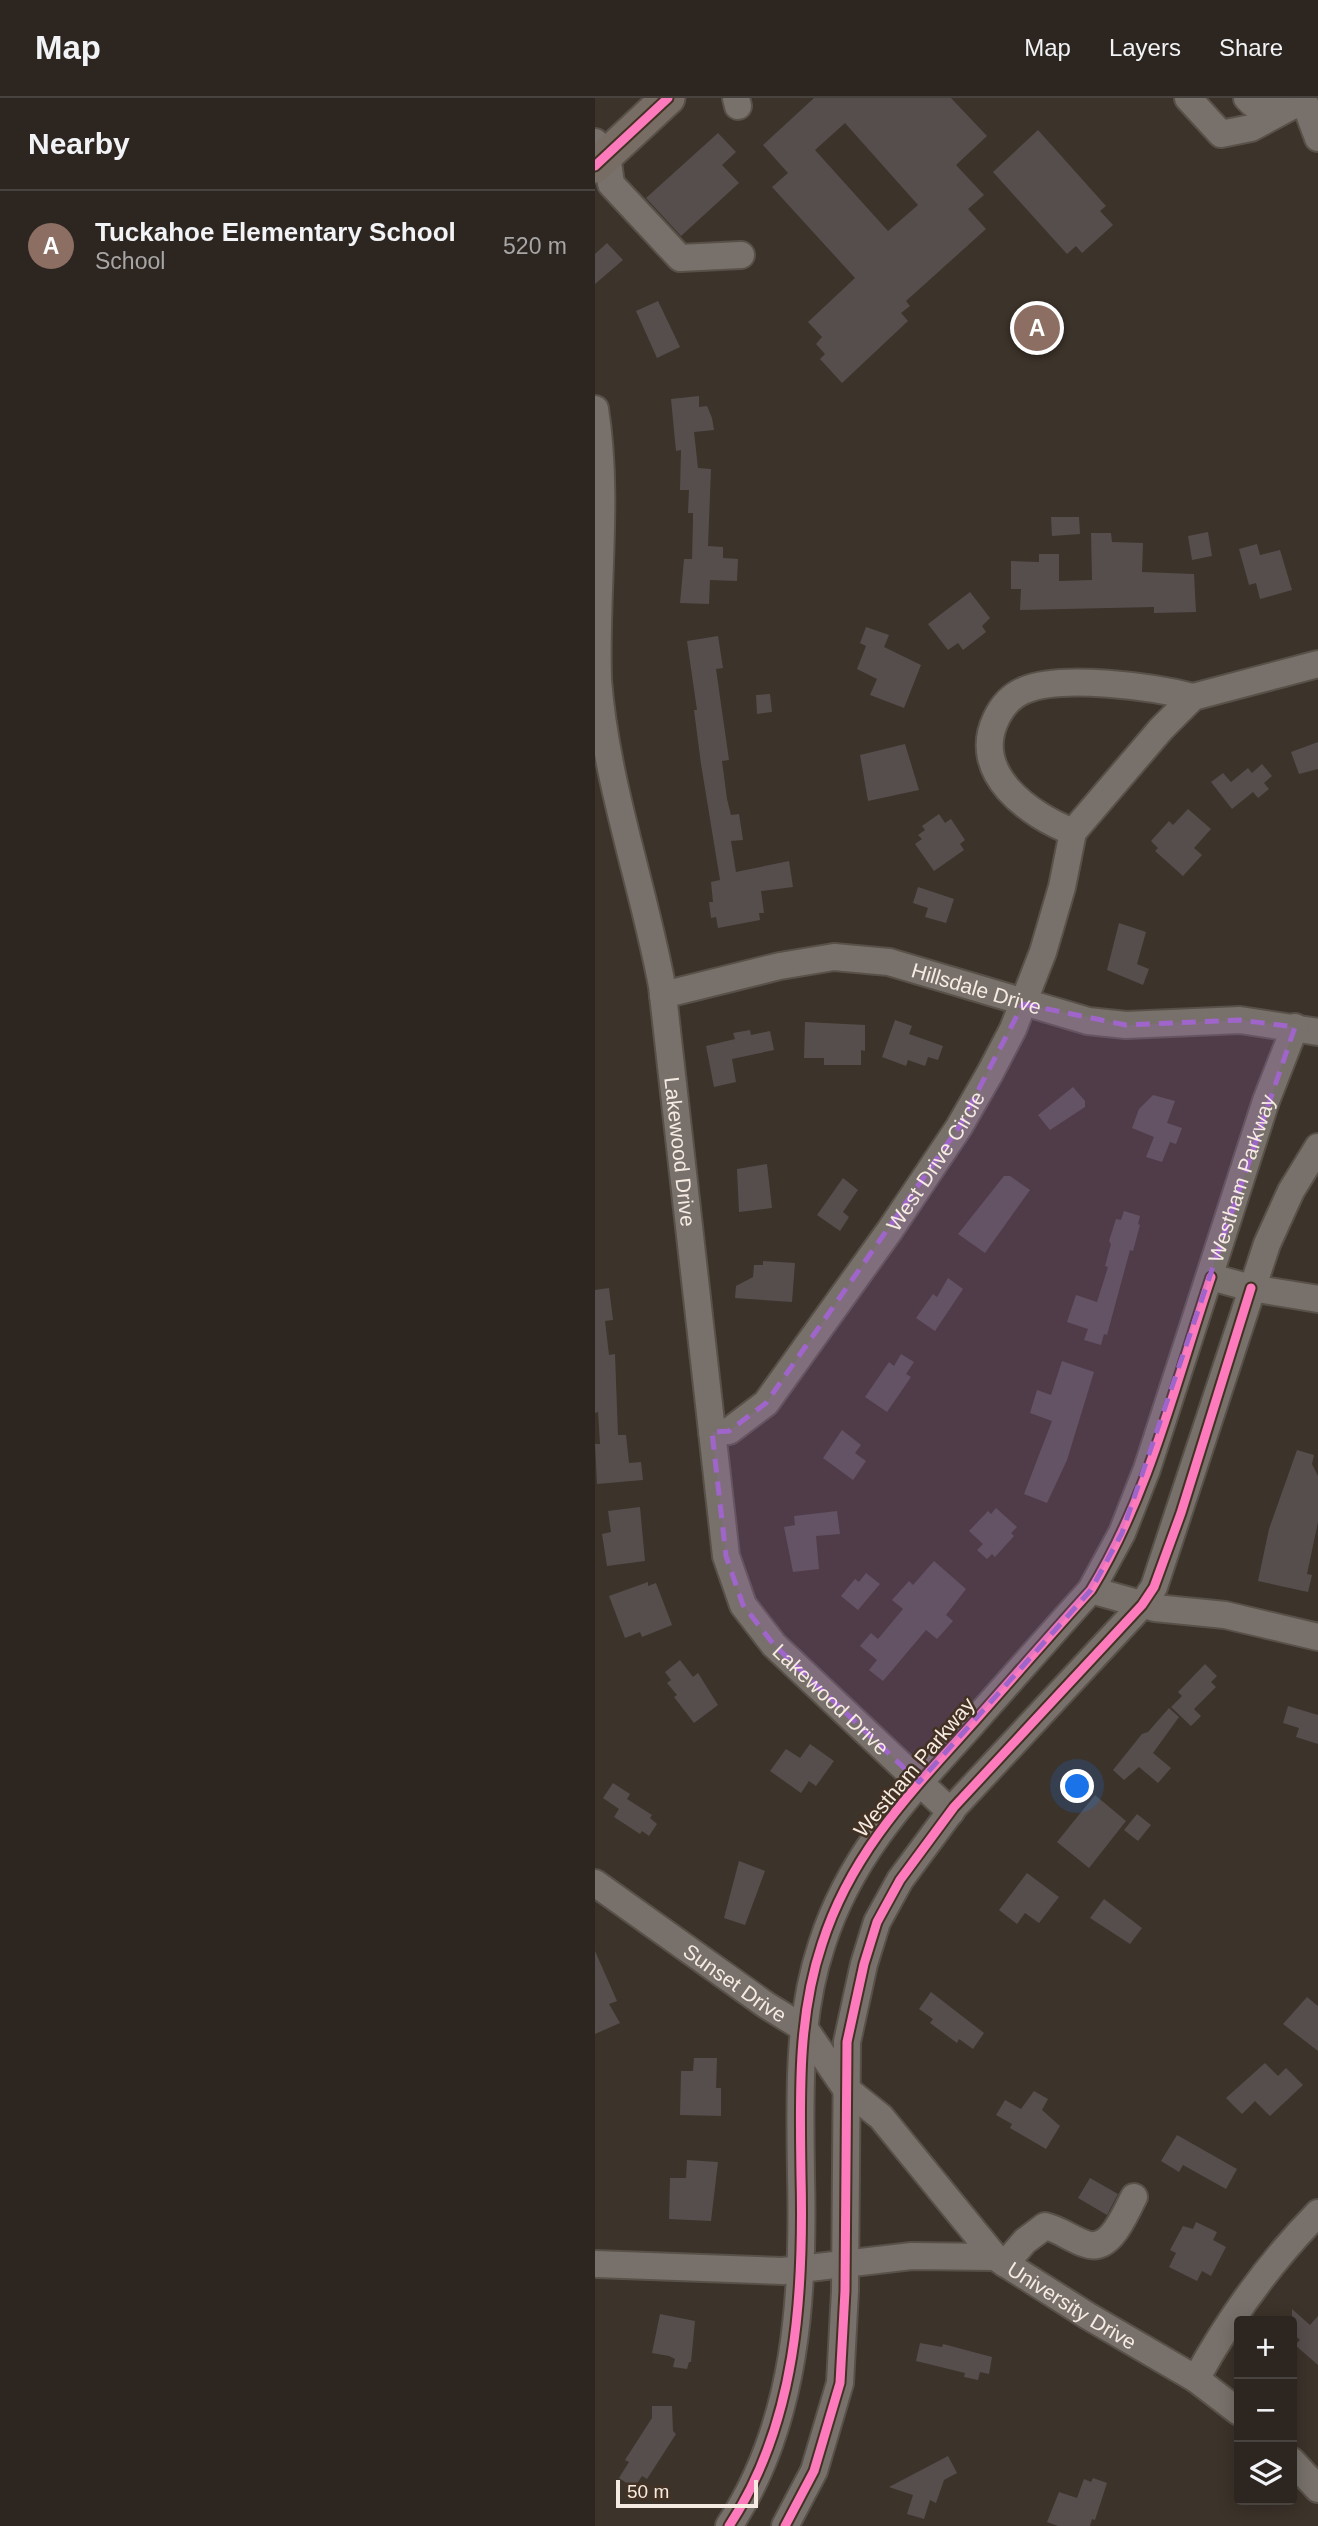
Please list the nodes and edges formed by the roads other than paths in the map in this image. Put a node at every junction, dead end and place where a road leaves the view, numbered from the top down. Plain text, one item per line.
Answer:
1 (668, 98) edge
2 (1188, 98) edge
3 (1247, 98) edge
4 (1273, 98) edge
5 (1303, 99) edge
6 (1318, 138) edge
7 (599, 155) edge
8 (741, 255) dead end
9 (596, 416) edge
10 (1318, 664) edge
11 (1193, 697) junction
12 (599, 745) edge
13 (1073, 832) junction
14 (663, 995) junction
15 (1023, 1004) junction
16 (1306, 1029) edge
17 (1318, 1147) edge
18 (1211, 1277) junction
19 (1251, 1288) junction
20 (1318, 1299) edge
21 (712, 1432) junction
22 (1091, 1590) junction
23 (1142, 1605) junction
24 (1318, 1637) edge
25 (919, 1782) junction
26 (951, 1812) junction
27 (595, 1883) edge
28 (805, 2029) junction
29 (846, 2089) junction
30 (1134, 2197) dead end
31 (1318, 2213) edge
32 (1000, 2260) junction
33 (595, 2264) edge
34 (845, 2265) junction
35 (799, 2270) junction
36 (1196, 2379) junction
37 (1234, 2408) edge
38 (729, 2526) edge
39 (785, 2526) edge

1 - 7 main road
2 - 5 street
3 - 4 street
5 - 6 street
7 - 8 street
9 - 12 street, Lakewood Drive
10 - 11 street
11 - 13 street, West Drive Circle
11 - 13 street
12 - 14 street, Lakewood Drive
13 - 15 street, West Drive Circle
14 - 15 street, Hillsdale Drive
14 - 21 street, Lakewood Drive
15 - 16 street, Hillsdale Drive
15 - 21 street, West Drive Circle
16 - 18 street, Westham Parkway
17 - 19 street, Westham Parkway
18 - 19 street
18 - 22 street, Westham Parkway
19 - 20 street
19 - 23 street, Westham Parkway
21 - 25 street, Lakewood Drive
22 - 23 street
22 - 25 street, Westham Parkway
23 - 24 street
23 - 26 street, Westham Parkway
25 - 26 street, Lakewood Drive
25 - 28 street, Westham Parkway
26 - 29 street, Westham Parkway
27 - 28 street, Sunset Drive
28 - 29 street, Sunset Drive
28 - 35 street, Westham Parkway
29 - 32 street, Sunset Drive
29 - 34 street, Westham Parkway
30 - 32 street
31 - 36 street
32 - 34 street, University Drive
32 - 36 street, University Drive
33 - 35 street, University Drive
34 - 35 street, University Drive
34 - 39 street, Westham Parkway
35 - 38 street, Westham Parkway
36 - 37 street, University Drive

